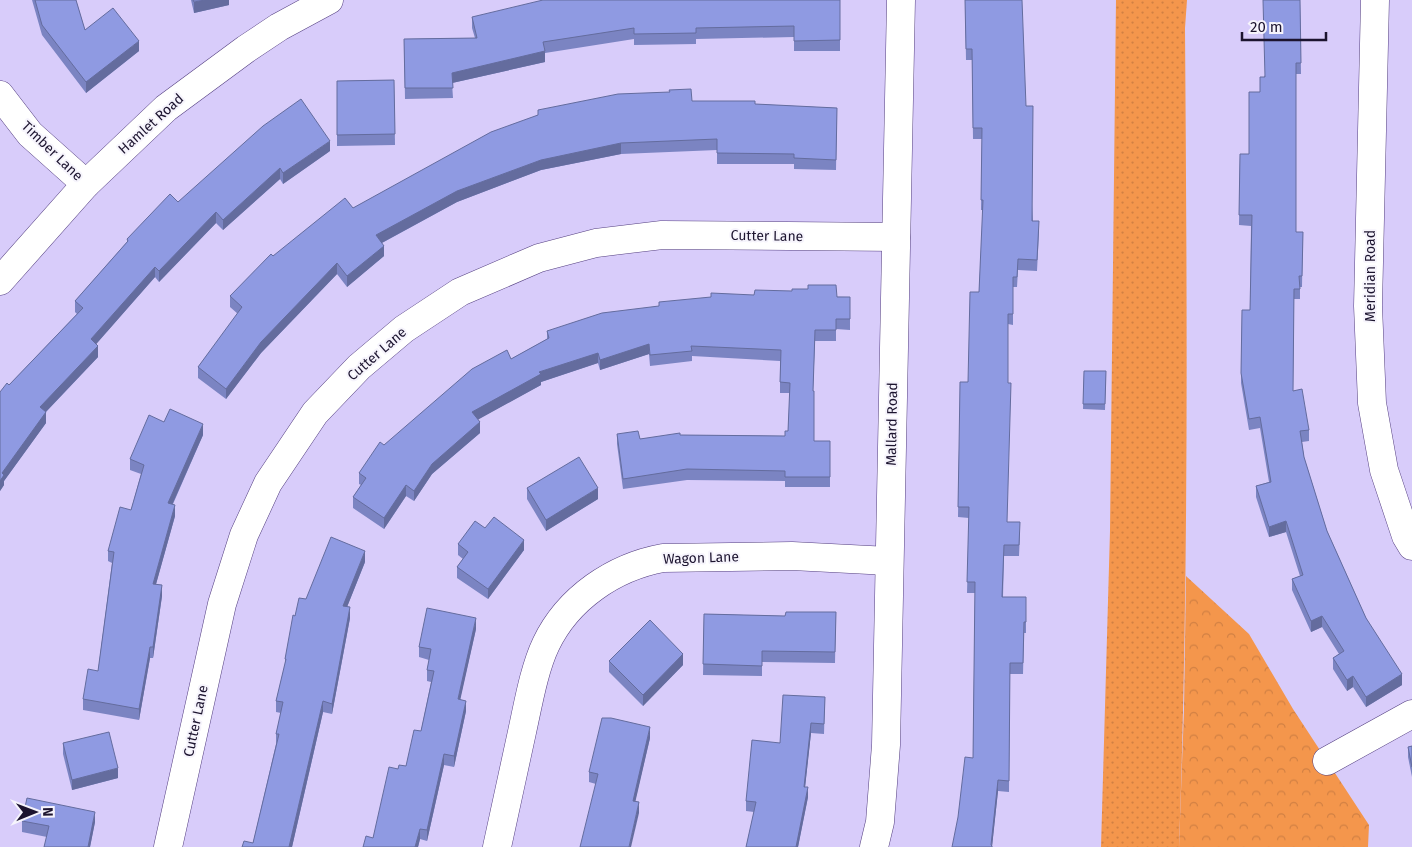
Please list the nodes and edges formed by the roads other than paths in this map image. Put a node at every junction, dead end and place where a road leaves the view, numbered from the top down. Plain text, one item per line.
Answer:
1 (901, 0) edge
2 (1375, 0) edge
3 (318, 2) edge
4 (0, 95) edge
5 (86, 184) junction
6 (896, 237) junction
7 (0, 281) edge
8 (1412, 546) edge
9 (889, 561) junction
10 (1412, 714) edge
11 (1327, 761) dead end
12 (168, 847) edge
13 (497, 847) edge
14 (874, 847) edge

1 - 6 street, Mallard Road
2 - 8 street, Meridian Road
3 - 5 street, Hamlet Road
4 - 5 street, Timber Lane
5 - 7 street, Hamlet Road
6 - 9 street, Mallard Road
6 - 12 street, Cutter Lane
9 - 13 street, Wagon Lane
9 - 14 street, Mallard Road
10 - 11 street

